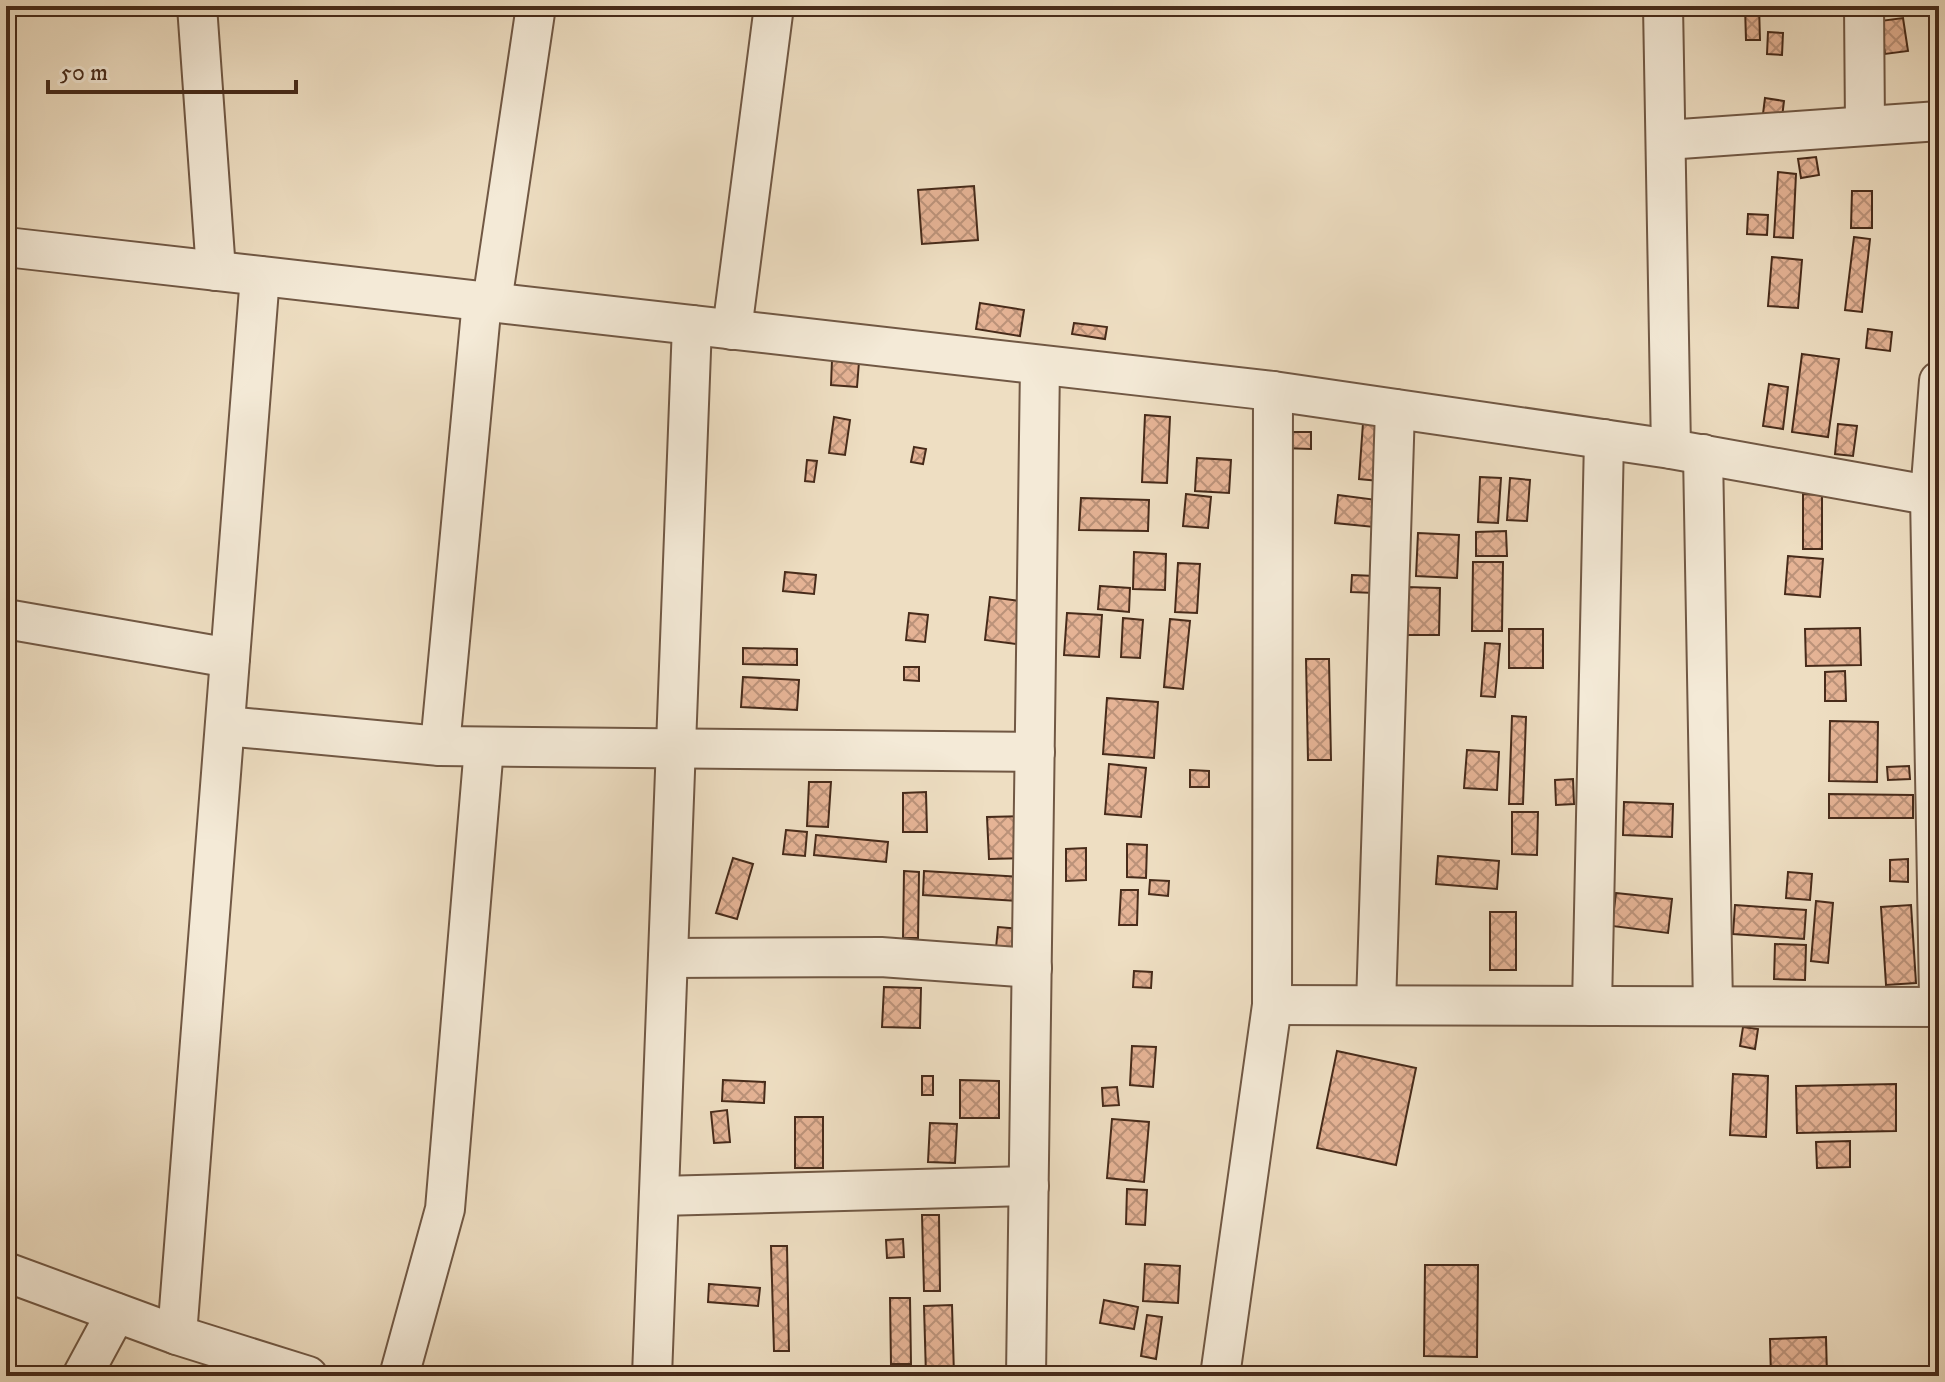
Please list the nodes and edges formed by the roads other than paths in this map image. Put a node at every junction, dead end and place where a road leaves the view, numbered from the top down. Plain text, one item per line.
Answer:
1 (197, 6) edge
2 (536, 6) edge
3 (774, 6) edge
4 (1663, 6) edge
5 (1864, 6) edge
6 (1939, 121) edge
7 (1865, 126) junction
8 (1666, 140) junction
9 (6, 247) edge
10 (216, 271) junction
11 (260, 276) junction
12 (487, 302) junction
13 (692, 325) junction
14 (732, 330) junction
15 (1040, 365) junction
16 (1939, 381) edge
17 (1273, 391) junction
18 (1395, 409) junction
19 (1604, 439) junction
20 (1687, 452) junction
21 (1934, 496) edge
22 (6, 619) edge
23 (230, 658) junction
24 (225, 726) junction
25 (440, 746) junction
26 (484, 747) junction
27 (676, 749) junction
28 (1035, 752) junction
29 (668, 958) junction
30 (1032, 968) junction
31 (1939, 997) edge
32 (1272, 1005) junction
33 (1376, 1005) junction
34 (1592, 1006) junction
35 (1713, 1006) junction
36 (1939, 1007) edge
37 (1029, 1186) junction
38 (659, 1196) junction
39 (6, 1272) edge
40 (116, 1313) junction
41 (177, 1335) junction
42 (82, 1376) edge
43 (308, 1376) edge
44 (399, 1376) edge
45 (652, 1376) edge
46 (1026, 1376) edge
47 (1220, 1376) edge

1 - 10 street
2 - 12 street
3 - 14 street
4 - 8 street
5 - 7 street
6 - 7 street
7 - 8 street
8 - 20 street
9 - 10 street
10 - 11 street
11 - 12 street
11 - 23 street
12 - 13 street
12 - 25 street
13 - 14 street
13 - 27 street
14 - 15 street
15 - 17 street
15 - 28 street
16 - 21 street
17 - 18 street
17 - 32 street
18 - 19 street
18 - 33 street
19 - 20 street
19 - 34 street
20 - 21 street
20 - 35 street
21 - 31 street
22 - 23 street
23 - 24 street
24 - 25 street
24 - 41 street
25 - 26 street
26 - 27 street
26 - 44 street
27 - 28 street
27 - 29 street
28 - 30 street
29 - 30 street
29 - 38 street
30 - 37 street
32 - 33 street
32 - 47 street
33 - 34 street
34 - 35 street
35 - 36 street
37 - 38 street
37 - 46 street
38 - 45 street
39 - 40 street
40 - 41 street
40 - 42 street
41 - 43 street

